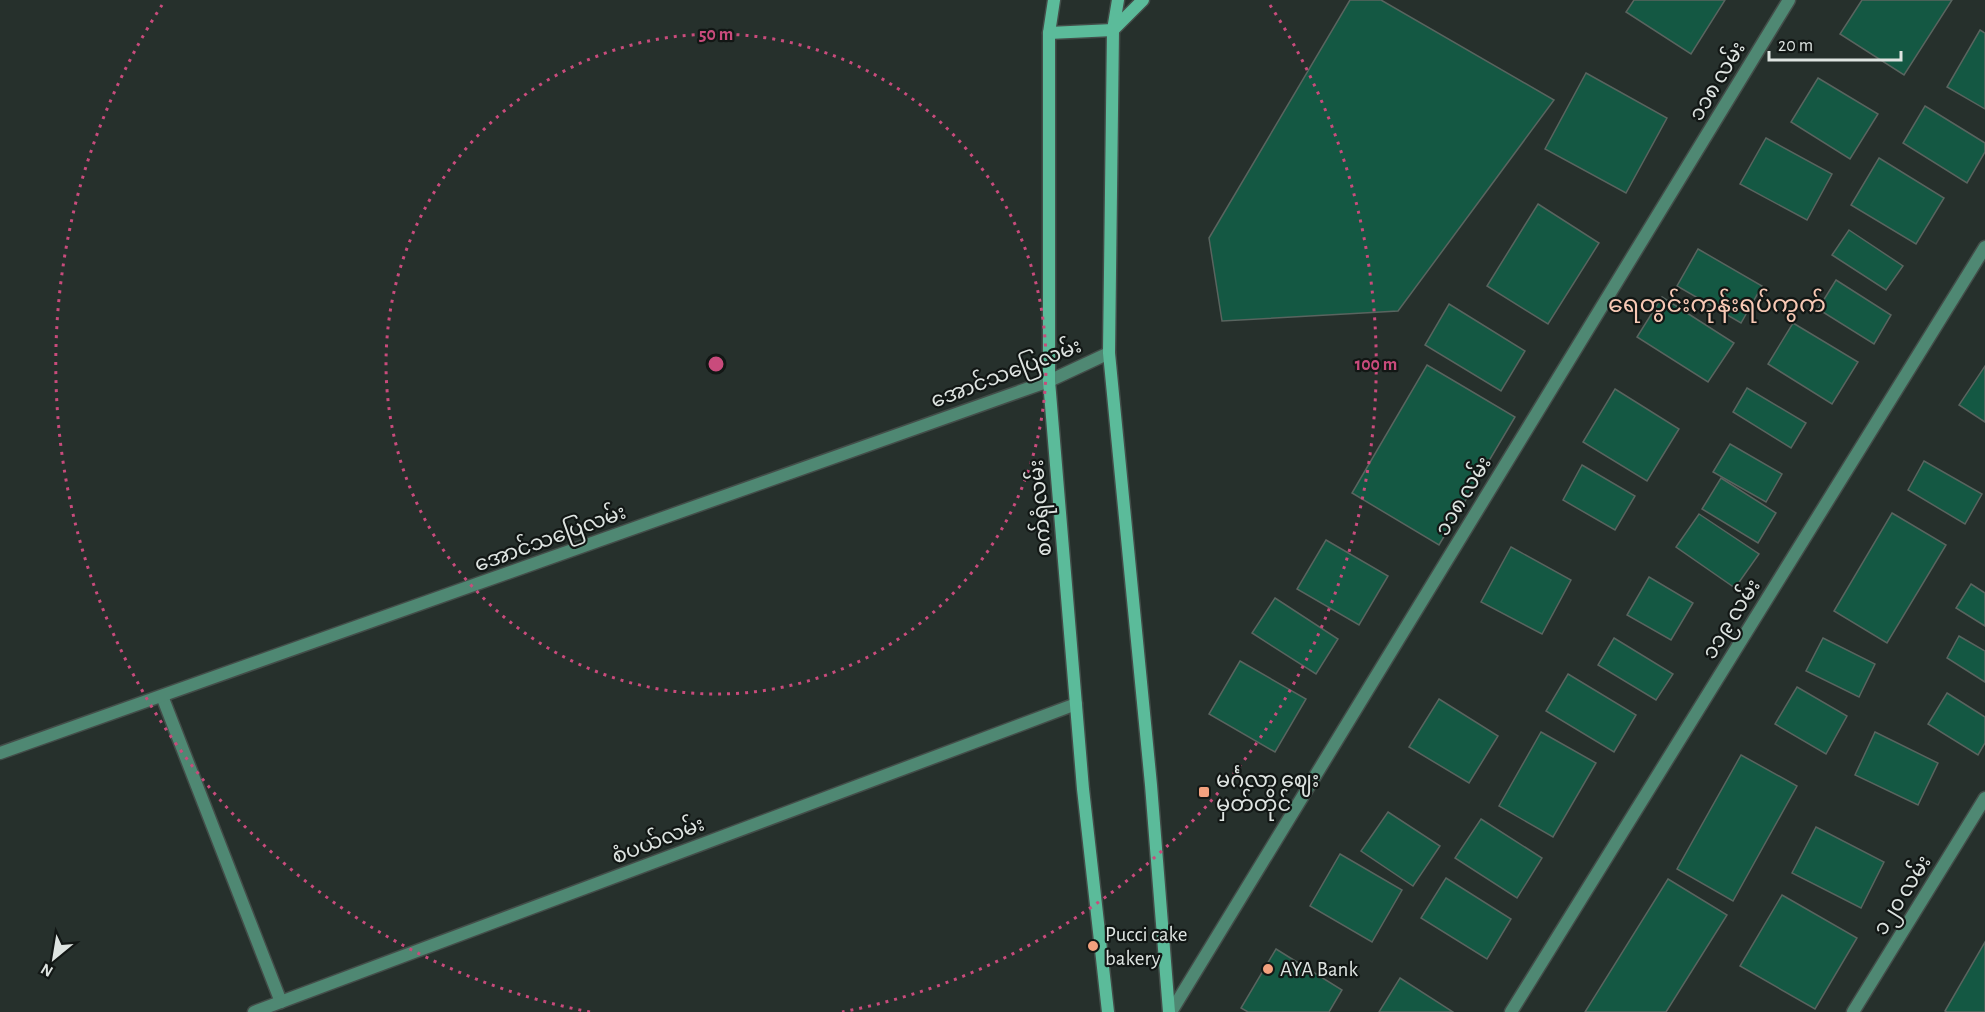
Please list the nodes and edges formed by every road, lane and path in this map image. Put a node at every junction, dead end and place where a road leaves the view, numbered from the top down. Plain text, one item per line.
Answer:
1 (1054, 0) edge
2 (1118, 0) edge
3 (1143, 0) edge
4 (1789, 0) edge
5 (1113, 30) junction
6 (1049, 33) junction
7 (1985, 247) edge
8 (1109, 353) junction
9 (1049, 381) junction
10 (162, 696) junction
11 (1076, 704) junction
12 (0, 753) edge
13 (1985, 798) edge
14 (281, 1002) junction
15 (254, 1012) edge
16 (1108, 1012) edge
17 (1170, 1012) edge
18 (1511, 1012) edge
19 (1852, 1012) edge

1 - 6 main road, စက်ရုံလမ်း
2 - 5 main road
3 - 5 main road
4 - 17 street, ၁၁၈ လမ်း
5 - 6 main road
5 - 8 main road
6 - 9 main road, စက်ရုံလမ်း
7 - 18 street, ၁၁၉ လမ်း
8 - 9 street, အောင်သပြေလမ်း
8 - 17 main road
9 - 10 street, အောင်သပြေလမ်း
9 - 11 main road, စက်ရုံလမ်း
10 - 12 street, အောင်သပြေလမ်း
10 - 14 street
11 - 14 street, စံပယ်လမ်း
11 - 16 main road, စက်ရုံလမ်း
13 - 19 street, ၁၂၀ လမ်း
14 - 15 street, စံပယ်လမ်း

